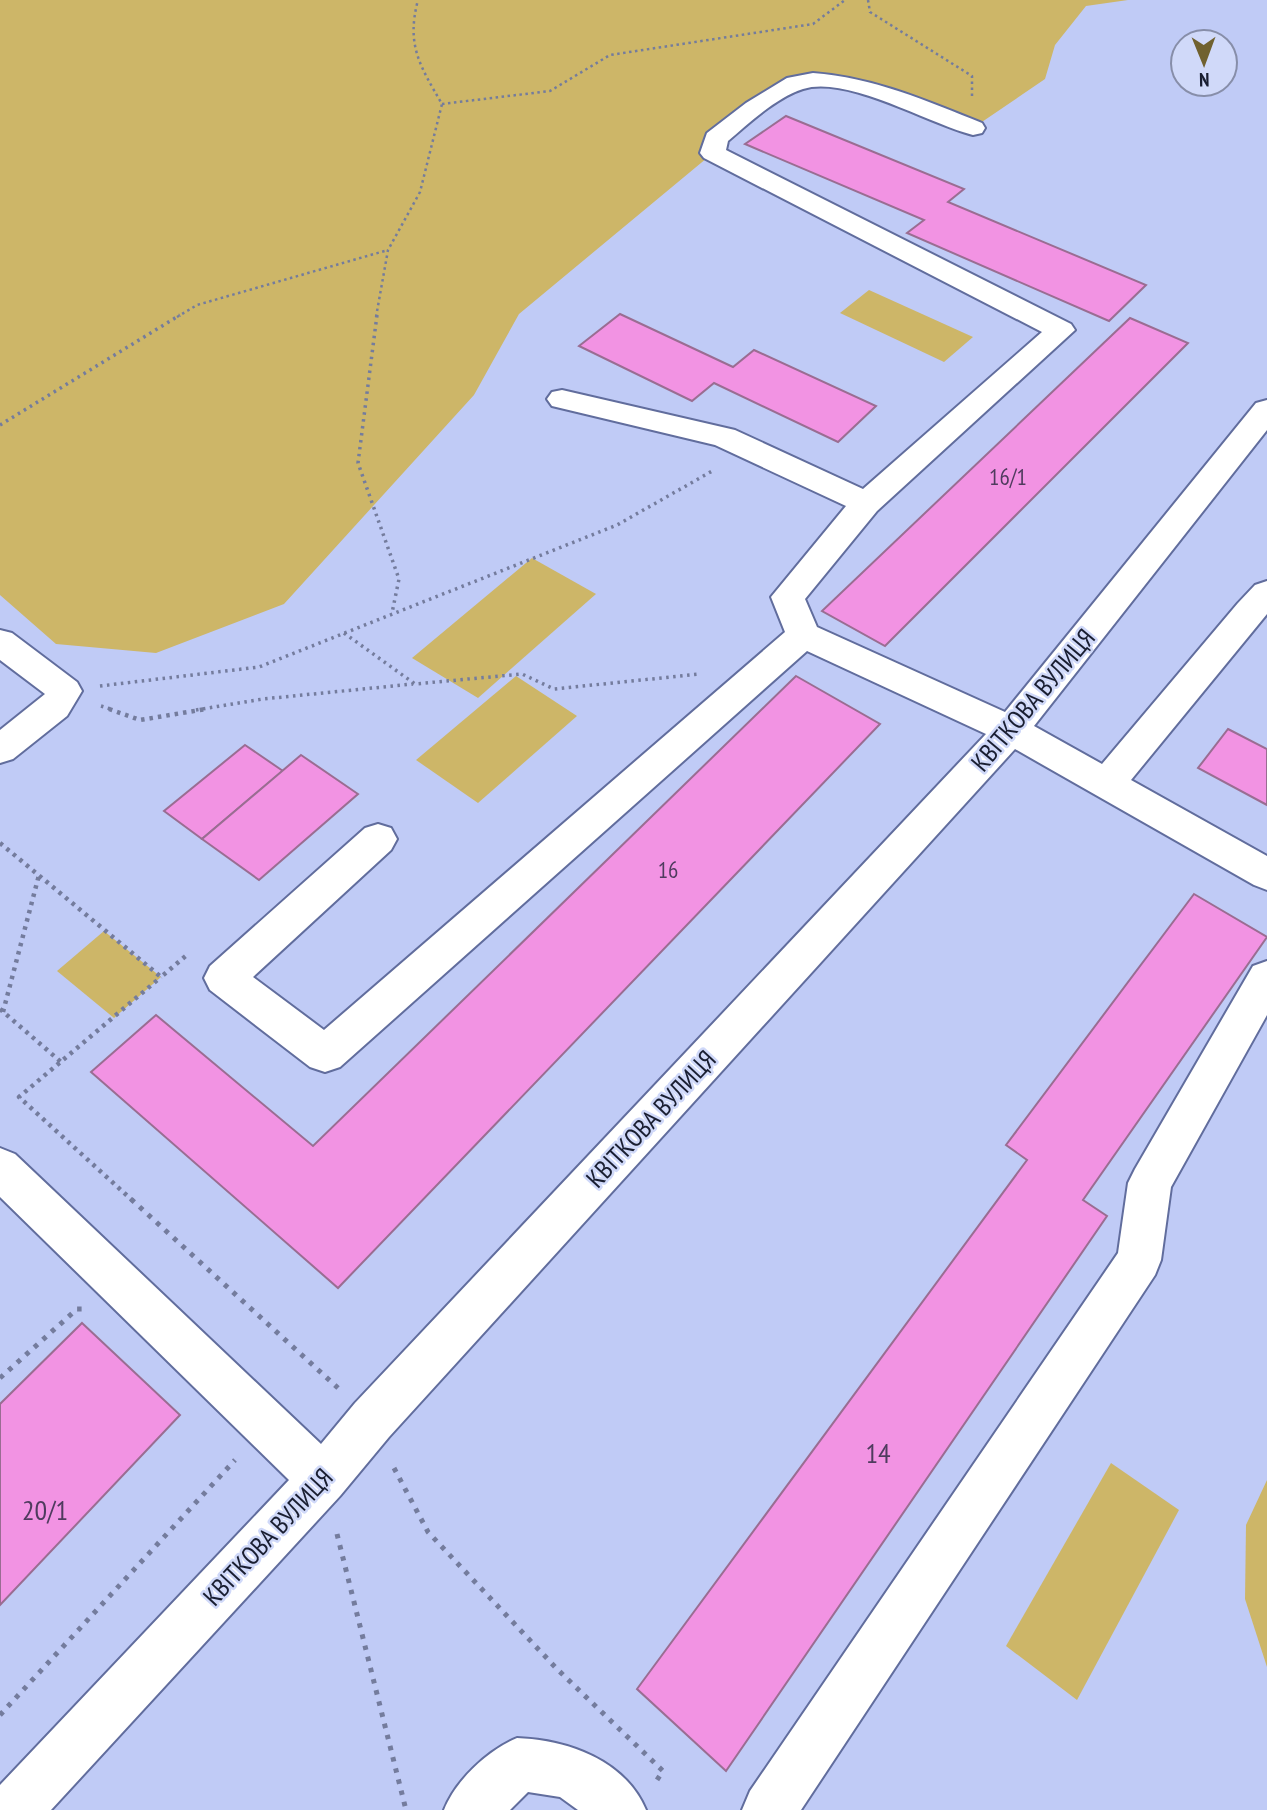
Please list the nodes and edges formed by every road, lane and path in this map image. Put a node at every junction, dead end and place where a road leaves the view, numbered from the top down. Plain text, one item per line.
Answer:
1 (418, 0) edge
2 (845, 0) edge
3 (868, 0) edge
4 (442, 104) junction
5 (973, 128) joint
6 (388, 250) junction
7 (562, 399) dead end
8 (1267, 410) edge
9 (0, 425) edge
10 (751, 450) junction
11 (866, 503) junction
12 (1261, 608) edge
13 (392, 614) junction
14 (344, 633) junction
15 (803, 635) junction
16 (0, 642) edge
17 (764, 667) junction
18 (415, 684) junction
19 (65, 691) junction
20 (1011, 730) junction
21 (0, 749) edge
22 (1106, 785) junction
23 (378, 839) dead end
24 (0, 843) edge
25 (1267, 874) edge
26 (39, 875) junction
27 (162, 976) junction
28 (224, 978) junction
29 (1267, 978) edge
30 (2, 1011) edge
31 (61, 1062) junction
32 (0, 1168) edge
33 (87, 1310) dead end
34 (0, 1378) edge
35 (372, 1420) junction
36 (239, 1456) dead end
37 (323, 1479) junction
38 (0, 1715) edge
39 (635, 1800) edge
40 (14, 1810) edge
41 (406, 1810) edge
42 (471, 1810) edge
43 (769, 1810) edge

1 - 4 path
2 - 4 path
3 - 5 path
4 - 6 path
5 - 11 street
6 - 9 path
6 - 13 path
7 - 10 street
8 - 20 street, КВІТКОВА ВУЛИЦЯ
10 - 11 street
10 - 13 path
11 - 15 street
12 - 22 street
13 - 14 path
14 - 18 path
14 - 19 path
15 - 17 street
15 - 20 street
16 - 19 street
17 - 18 path
17 - 28 street
18 - 19 path
19 - 21 street
20 - 22 street
20 - 35 street, КВІТКОВА ВУЛИЦЯ
22 - 25 street
23 - 28 street
24 - 26 path
26 - 27 path
26 - 30 path
27 - 28 path
27 - 31 path
29 - 43 street
30 - 31 path
31 - 35 path
32 - 37 street
33 - 34 path
35 - 37 street, КВІТКОВА ВУЛИЦЯ
35 - 39 path
36 - 38 path
37 - 40 street, КВІТКОВА ВУЛИЦЯ
37 - 41 path
39 - 42 street

